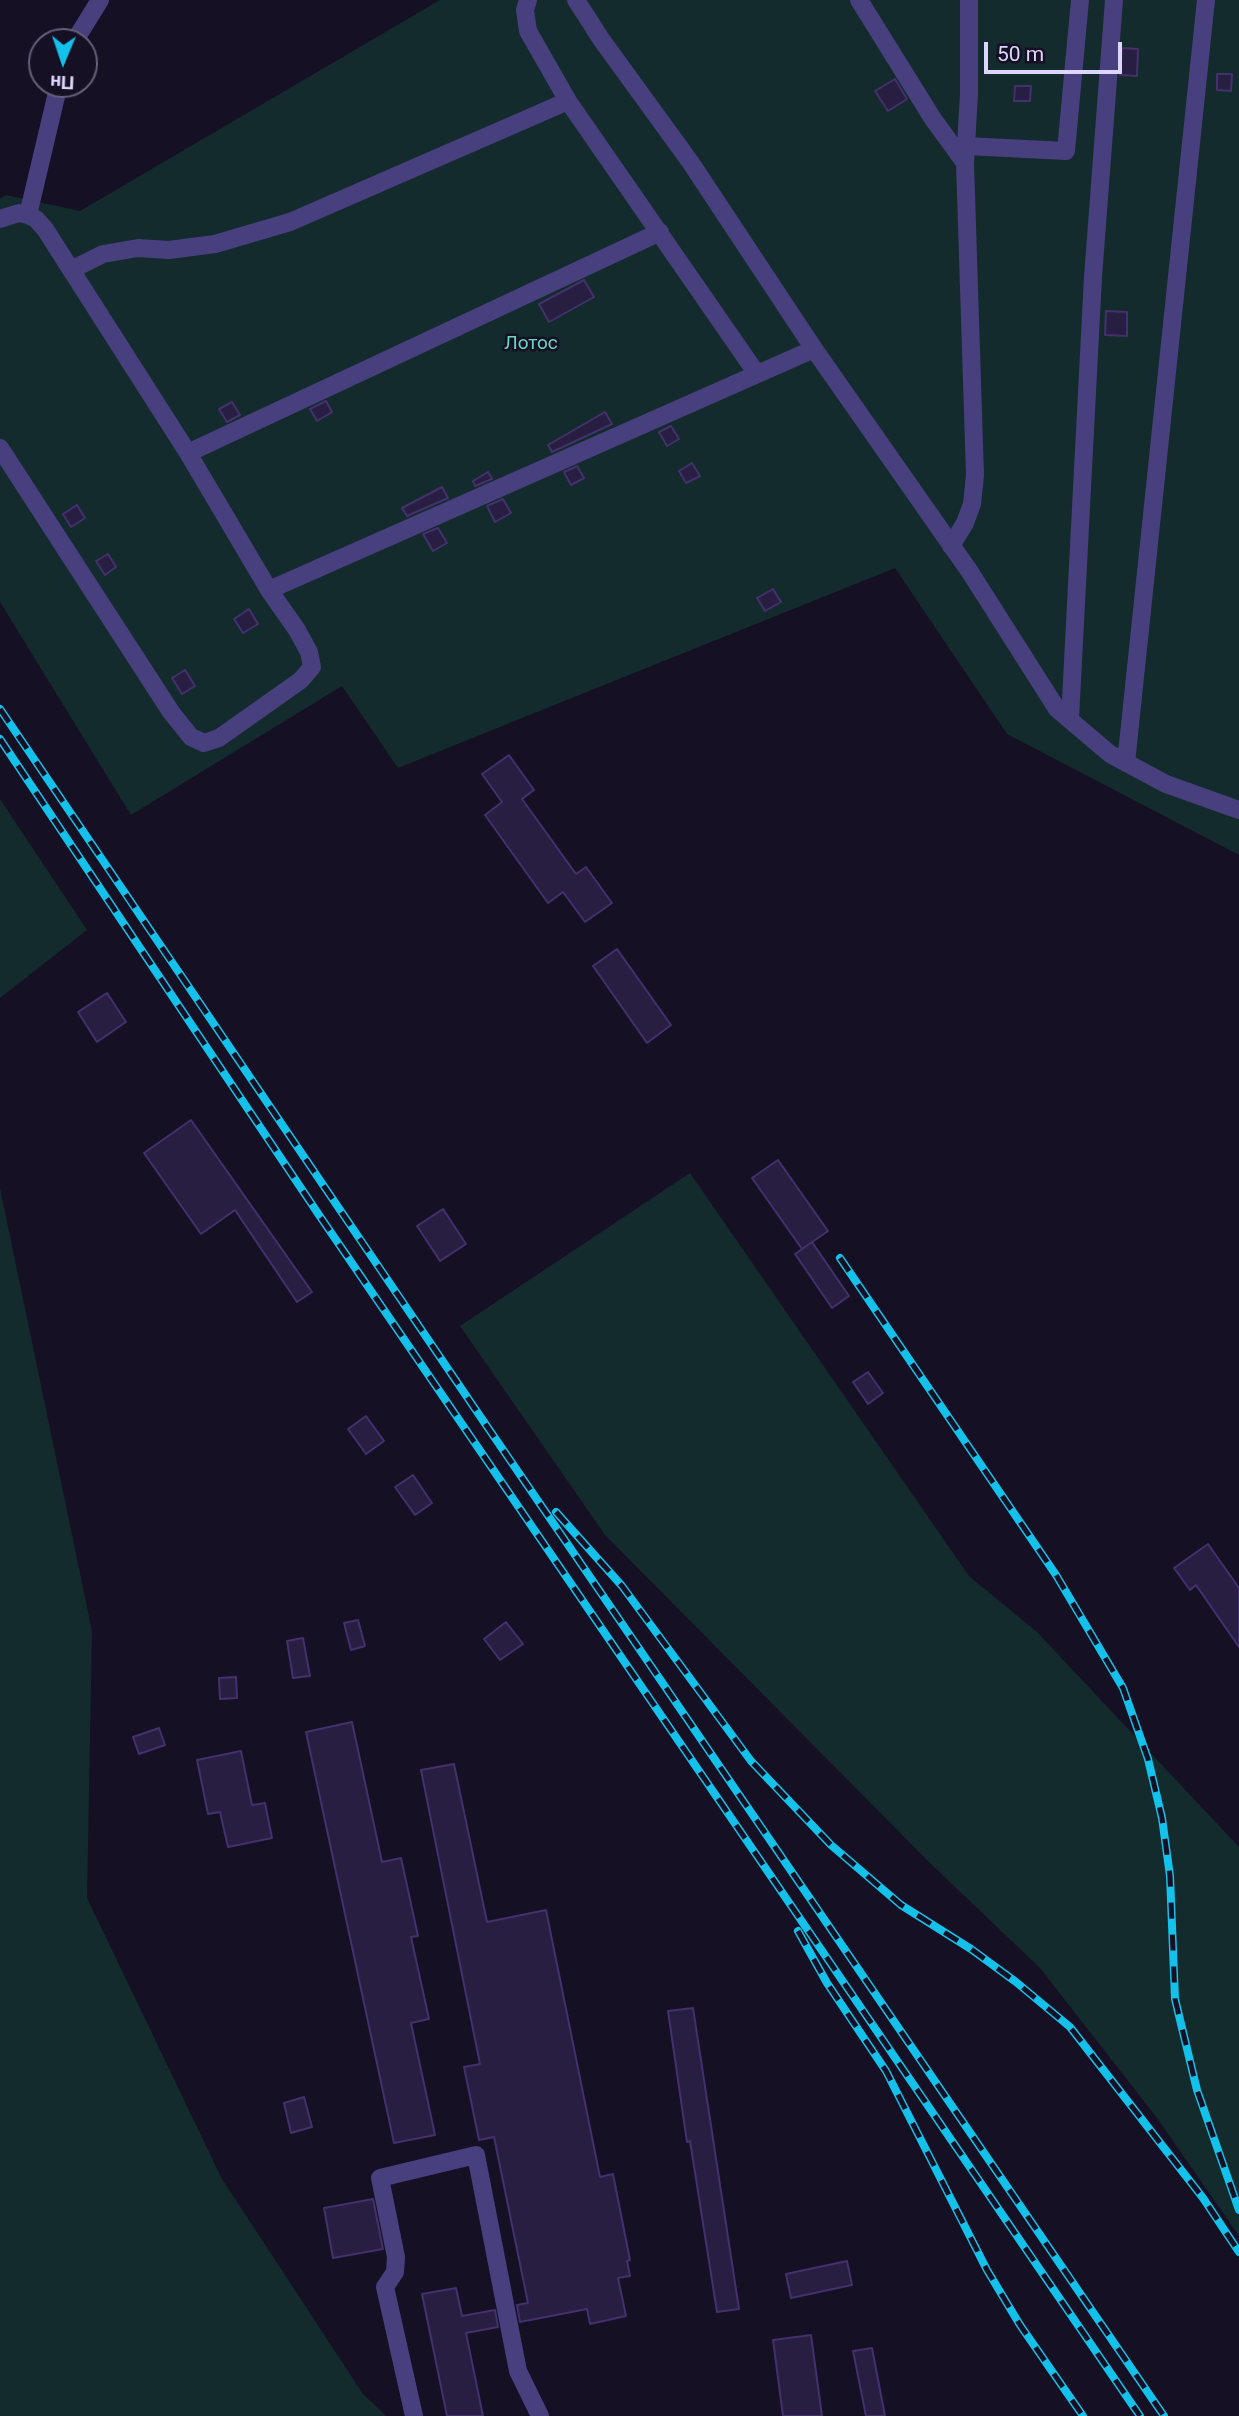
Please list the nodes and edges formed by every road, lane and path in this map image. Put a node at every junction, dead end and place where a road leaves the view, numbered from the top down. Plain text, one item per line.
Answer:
1 (100, 0) edge
2 (528, 0) edge
3 (576, 0) edge
4 (859, 0) edge
5 (968, 0) edge
6 (1080, 0) edge
7 (1114, 0) edge
8 (1206, 0) edge
9 (83, 28) edge
10 (56, 98) edge
11 (569, 101) junction
12 (965, 155) junction
13 (28, 215) junction
14 (0, 219) edge
15 (660, 232) junction
16 (71, 270) junction
17 (814, 349) junction
18 (757, 374) junction
19 (0, 448) edge
20 (188, 453) junction
21 (951, 546) junction
22 (269, 590) junction
23 (1070, 719) junction
24 (1126, 763) junction
25 (1239, 810) edge
26 (414, 2416) edge
27 (540, 2416) edge

1 - 9 street
2 - 11 street
3 - 17 street
4 - 12 street
5 - 12 street
6 - 12 street
7 - 23 street
8 - 24 street
10 - 13 street
11 - 15 street
11 - 16 street
12 - 21 street
13 - 14 street
13 - 16 street
15 - 18 street
15 - 20 street
16 - 20 street
17 - 18 street
17 - 21 street
18 - 22 street
19 - 22 street
20 - 22 street
21 - 23 street
23 - 24 street
24 - 25 street
26 - 27 street

